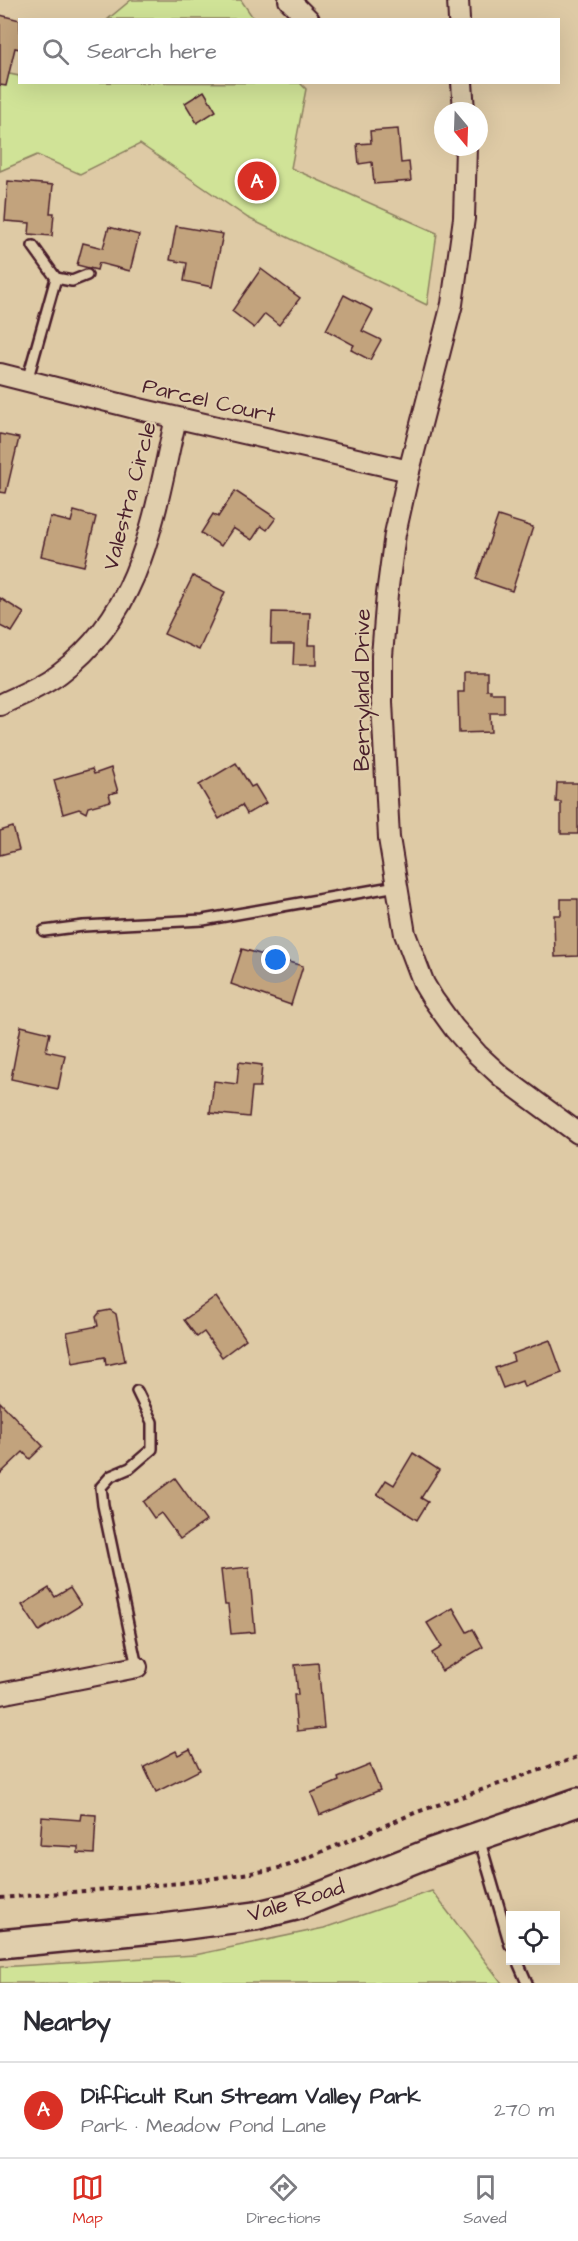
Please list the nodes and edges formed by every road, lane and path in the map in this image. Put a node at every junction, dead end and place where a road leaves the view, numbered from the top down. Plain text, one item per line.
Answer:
1 (289, 0) edge
2 (458, 0) edge
3 (306, 18) edge
4 (459, 18) edge
5 (462, 84) edge
6 (463, 102) edge
7 (466, 156) edge
8 (33, 246) dead end
9 (87, 275) dead end
10 (56, 279) junction
11 (0, 374) edge
12 (27, 381) junction
13 (176, 418) junction
14 (409, 471) junction
15 (0, 705) edge
16 (397, 886) junction
17 (44, 931) dead end
18 (578, 1133) edge
19 (137, 1391) dead end
20 (137, 1667) joint
21 (0, 1694) edge
22 (578, 1757) edge
23 (578, 1802) edge
24 (479, 1836) junction
25 (0, 1898) edge
26 (506, 1931) edge
27 (0, 1944) edge
28 (519, 1965) edge
29 (527, 1983) edge

1 - 3 street
2 - 4 street
5 - 6 street
7 - 14 street, Berryland Drive
8 - 10 lane
9 - 10 lane
10 - 12 lane
11 - 12 street, Parcel Court
12 - 13 street, Parcel Court
13 - 14 street, Parcel Court
13 - 15 street, Valestra Circle
14 - 16 street, Berryland Drive
16 - 17 lane
16 - 18 street, Berryland Drive
19 - 20 lane
20 - 21 street
22 - 25 path
23 - 24 main road, Vale Road
24 - 26 lane
24 - 27 main road, Vale Road
28 - 29 lane

